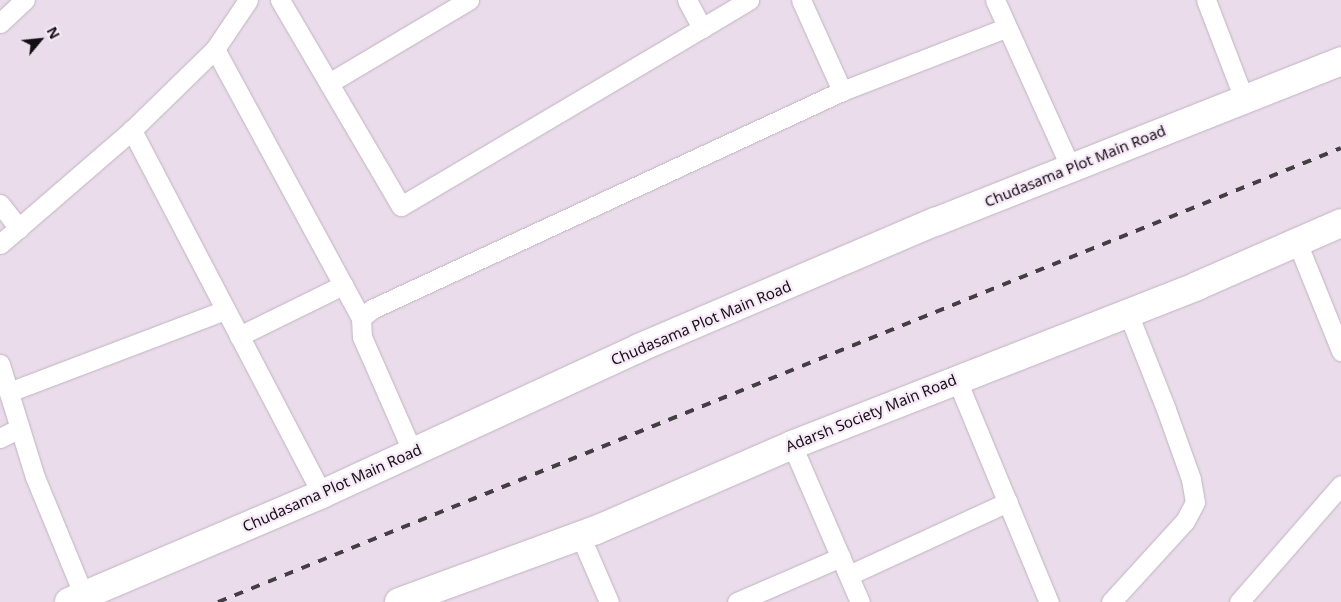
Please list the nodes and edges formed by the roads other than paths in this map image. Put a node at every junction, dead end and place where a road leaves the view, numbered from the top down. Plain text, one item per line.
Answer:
1 (25, 0) edge
2 (248, 0) edge
3 (280, 0) edge
4 (469, 0) edge
5 (687, 0) edge
6 (748, 0) edge
7 (801, 0) edge
8 (995, 0) edge
9 (1206, 0) edge
10 (0, 23) edge
11 (702, 28) junction
12 (1005, 28) junction
13 (214, 49) junction
14 (1341, 61) edge
15 (329, 82) junction
16 (842, 91) junction
17 (1244, 99) junction
18 (132, 130) junction
19 (1070, 168) junction
20 (0, 204) edge
21 (1341, 223) edge
22 (19, 228) junction
23 (1297, 242) junction
24 (0, 244) edge
25 (343, 285) junction
26 (225, 310) junction
27 (1128, 312) junction
28 (361, 318) junction
29 (239, 336) junction
30 (1341, 351) edge
31 (0, 364) edge
32 (956, 378) junction
33 (9, 392) junction
34 (20, 428) junction
35 (0, 438) edge
36 (792, 445) junction
37 (413, 453) junction
38 (1341, 485) edge
39 (322, 494) junction
40 (1008, 502) junction
41 (580, 535) junction
42 (845, 566) junction
43 (76, 599) edge
44 (399, 602) edge
45 (609, 602) edge
46 (737, 602) edge
47 (860, 602) edge
48 (1050, 602) edge
49 (1111, 602) edge
50 (1239, 602) edge

1 - 10 street
2 - 13 street
3 - 15 street
4 - 15 street
5 - 11 street
6 - 11 street
7 - 16 street
8 - 12 street
9 - 17 street
11 - 15 street
12 - 16 street
12 - 19 street
13 - 18 street
13 - 25 street
14 - 17 street, Chudasama Plot Main Road
16 - 28 street
17 - 19 street, Chudasama Plot Main Road
18 - 22 street
18 - 26 street
19 - 37 street, Chudasama Plot Main Road
20 - 22 street
21 - 23 street, Adarsh Society Main Road
22 - 24 street
23 - 27 street, Adarsh Society Main Road
23 - 30 street
25 - 28 street
25 - 29 street
26 - 29 street
26 - 33 street
27 - 32 street, Adarsh Society Main Road
27 - 49 street
28 - 37 street
29 - 39 street
31 - 33 street
32 - 36 street, Adarsh Society Main Road
32 - 40 street
33 - 34 street
34 - 35 street
34 - 43 street
36 - 41 street, Adarsh Society Main Road
36 - 42 street
37 - 39 street, Chudasama Plot Main Road
38 - 50 street
39 - 43 street, Chudasama Plot Main Road
40 - 42 street
40 - 48 street
41 - 44 street, Adarsh Society Main Road
41 - 45 street
42 - 46 street
42 - 47 street

